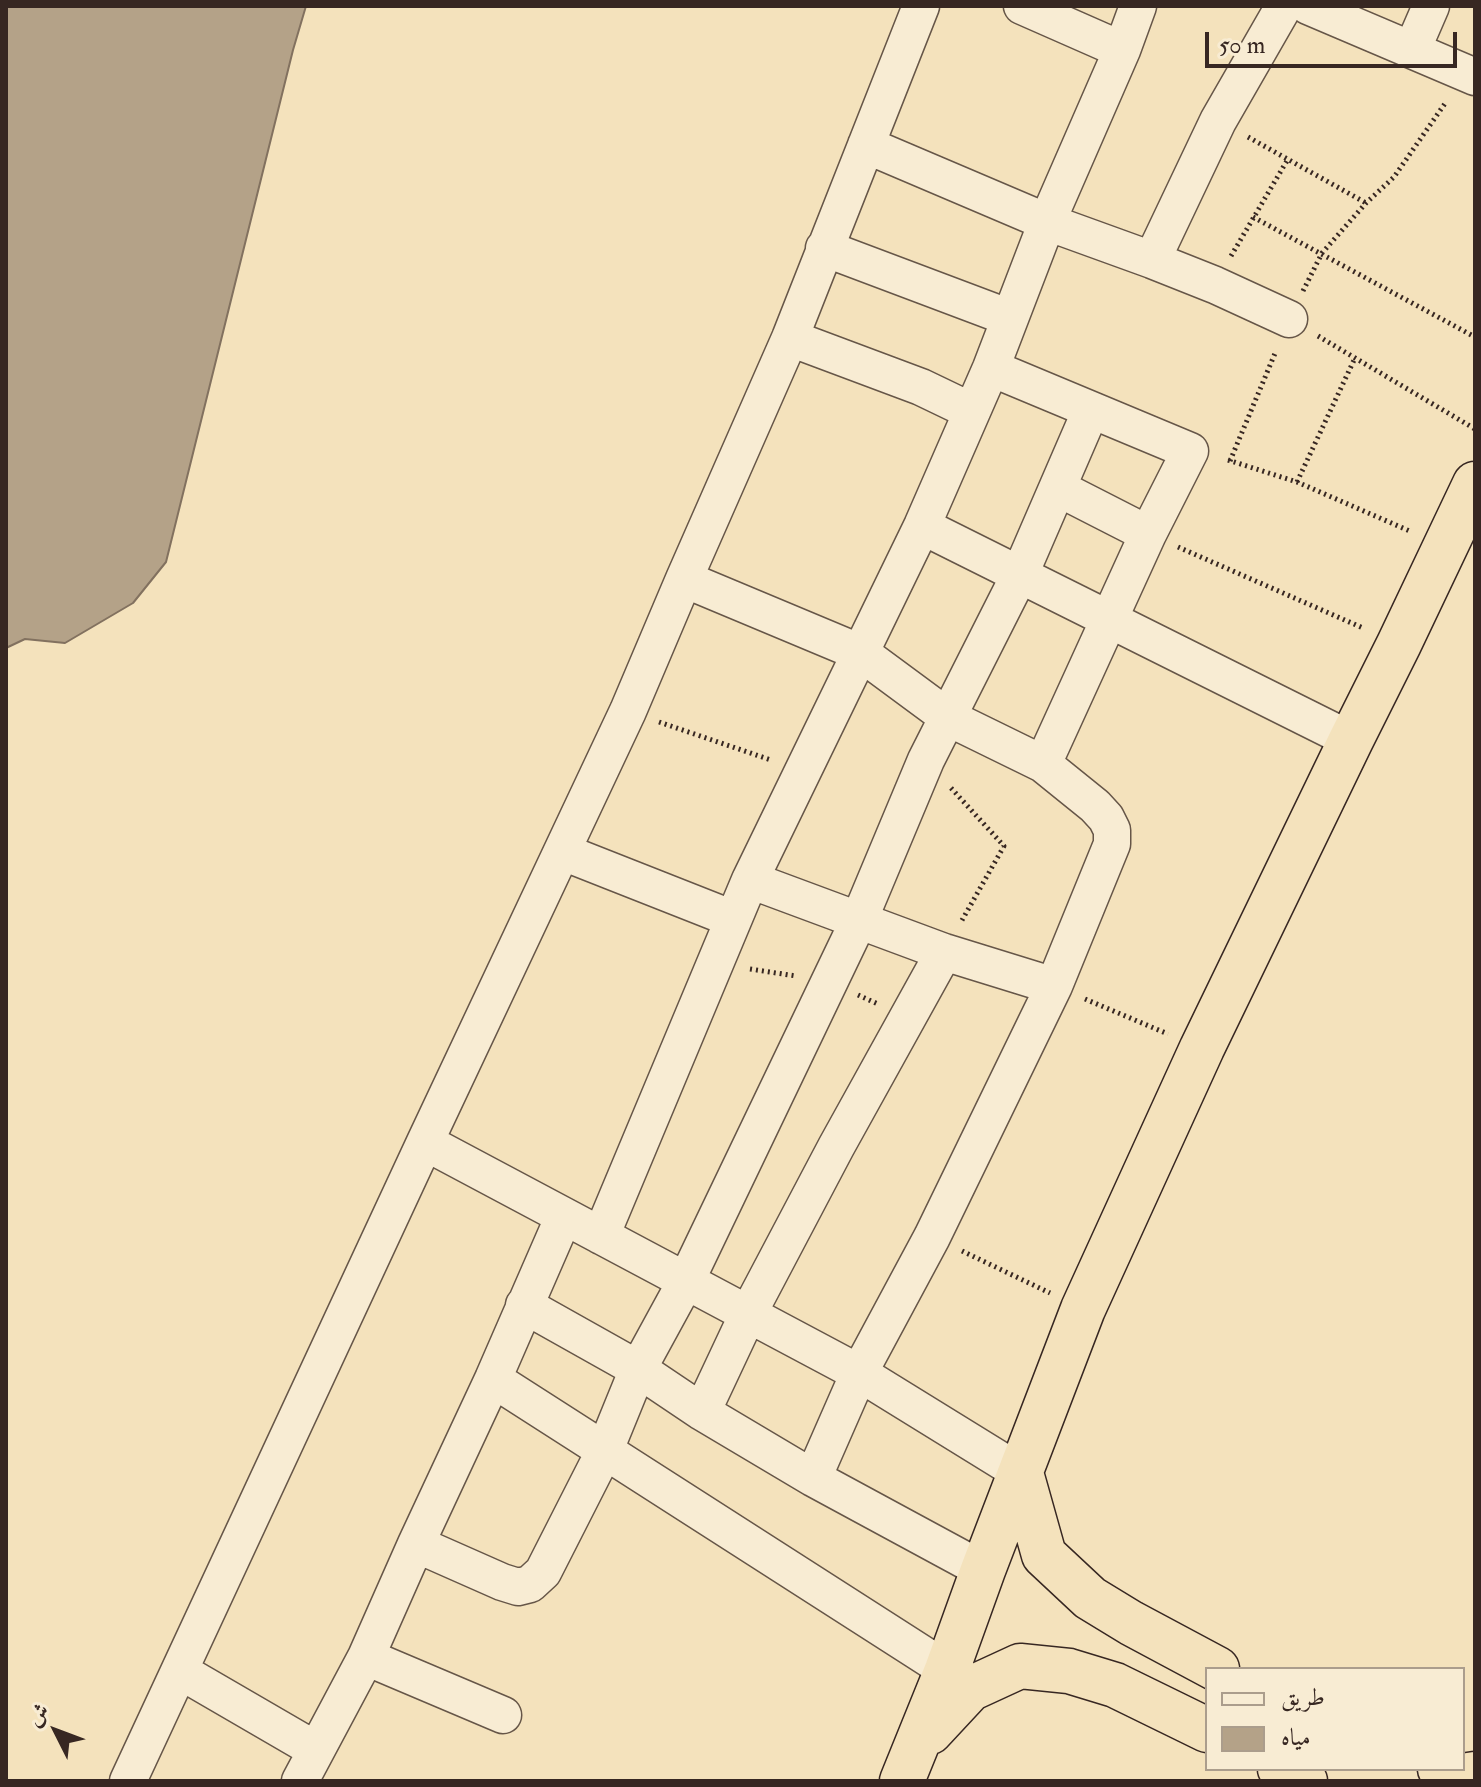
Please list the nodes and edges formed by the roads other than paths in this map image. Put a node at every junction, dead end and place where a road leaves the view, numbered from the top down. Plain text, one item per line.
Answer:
1 (921, 6) edge
2 (1022, 6) edge
3 (1138, 6) edge
4 (1284, 6) edge
5 (1308, 6) edge
6 (1431, 6) edge
7 (1122, 50) junction
8 (1412, 50) junction
9 (1470, 75) edge
10 (866, 145) junction
11 (1047, 222) junction
12 (824, 248) junction
13 (1152, 260) junction
14 (1010, 318) junction
15 (1289, 319) road end
16 (790, 338) junction
17 (991, 368) junction
18 (1091, 410) junction
19 (971, 411) junction
20 (1475, 484) edge
21 (1058, 488) junction
22 (922, 526) junction
23 (1148, 534) junction
24 (1020, 574) junction
25 (684, 579) junction
26 (1110, 620) junction
27 (861, 653) junction
28 (949, 718) junction
29 (1351, 740) junction
30 (1043, 764) junction
31 (563, 852) junction
32 (750, 880) junction
33 (733, 919) junction
34 (859, 920) junction
35 (944, 952) junction
36 (1054, 986) junction
37 (425, 1142) junction
38 (564, 1216) junction
39 (601, 1236) junction
40 (686, 1281) junction
41 (524, 1305) junction
42 (748, 1314) junction
43 (638, 1369) junction
44 (859, 1373) junction
45 (493, 1379) junction
46 (702, 1412) junction
47 (605, 1450) junction
48 (1021, 1473) junction
49 (813, 1478) junction
50 (416, 1544) junction
51 (983, 1570) junction
52 (366, 1657) junction
53 (1213, 1667) edge
54 (947, 1670) junction
55 (180, 1671) junction
56 (503, 1715) dead end
57 (1205, 1729) edge
58 (308, 1766) edge
59 (908, 1766) edge
60 (1284, 1771) edge
61 (1446, 1771) edge
62 (1475, 1774) edge
63 (128, 1781) edge
64 (1305, 1781) edge

1 - 10 street
2 - 7 street
3 - 7 street
4 - 13 street
5 - 8 street
6 - 8 street
7 - 11 street
8 - 9 street
10 - 11 street
10 - 12 street
11 - 13 street
11 - 14 street
12 - 14 street
12 - 16 street
13 - 15 street
14 - 17 street
16 - 19 street
16 - 25 street
17 - 18 street
17 - 19 street
18 - 21 street
18 - 23 street
19 - 22 street
20 - 29 highway
21 - 23 street
21 - 24 street
22 - 24 street
22 - 27 street
23 - 26 street
24 - 26 street
24 - 28 street
25 - 27 street
25 - 31 street
26 - 29 street
26 - 30 street
27 - 28 street
27 - 32 street
28 - 30 street
28 - 34 street
29 - 48 highway
30 - 36 street
31 - 33 street
31 - 37 street
32 - 33 street
32 - 34 street
33 - 39 street
34 - 35 street
34 - 40 street
35 - 36 street
35 - 42 street
36 - 44 street
37 - 38 street
37 - 55 street
38 - 39 street
38 - 41 street
39 - 40 street
40 - 42 street
40 - 43 street
41 - 43 street
41 - 45 street
42 - 44 street
42 - 46 street
43 - 46 street
43 - 47 street
44 - 48 street
44 - 49 street
45 - 47 street
45 - 50 street
46 - 49 street
47 - 50 street
47 - 54 street
48 - 51 highway
48 - 53 highway
49 - 51 street
50 - 52 street
51 - 54 highway
52 - 56 street
52 - 58 street
54 - 59 highway
55 - 58 street
55 - 63 street
57 - 59 highway
60 - 64 highway
61 - 62 highway

